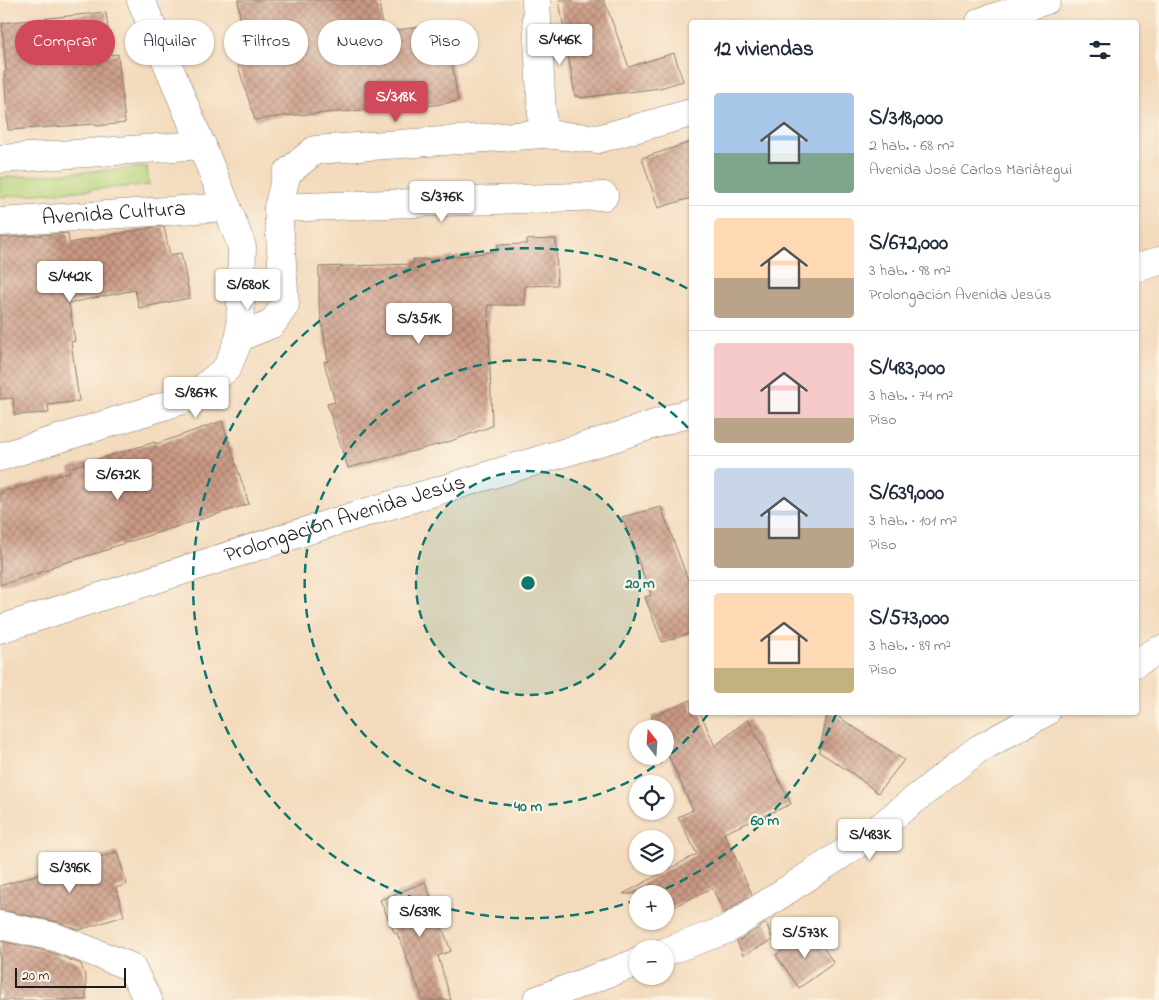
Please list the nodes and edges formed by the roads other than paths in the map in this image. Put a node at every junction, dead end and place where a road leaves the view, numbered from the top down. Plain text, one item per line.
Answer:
1 (141, 0) edge
2 (536, 0) edge
3 (1047, 0) edge
4 (986, 20) edge
5 (689, 114) edge
6 (543, 134) junction
7 (202, 145) junction
8 (0, 160) edge
9 (604, 196) dead end
10 (228, 207) junction
11 (278, 208) junction
12 (0, 222) edge
13 (1159, 261) edge
14 (1139, 267) edge
15 (240, 337) junction
16 (689, 413) edge
17 (0, 457) edge
18 (0, 629) edge
19 (1159, 650) edge
20 (1139, 661) edge
21 (1041, 715) edge
22 (0, 925) edge
23 (674, 949) edge
24 (629, 965) edge
25 (148, 1000) edge
26 (537, 1000) edge

1 - 7 street
2 - 6 street
3 - 4 street
5 - 6 street
6 - 11 street
7 - 8 street
7 - 10 street
9 - 11 street
10 - 12 street, Avenida Cultura
10 - 15 street
11 - 15 street
13 - 14 street
15 - 17 street
16 - 18 street, Prolongación Avenida Jesús
19 - 20 street
21 - 23 street
22 - 25 street
24 - 26 street

